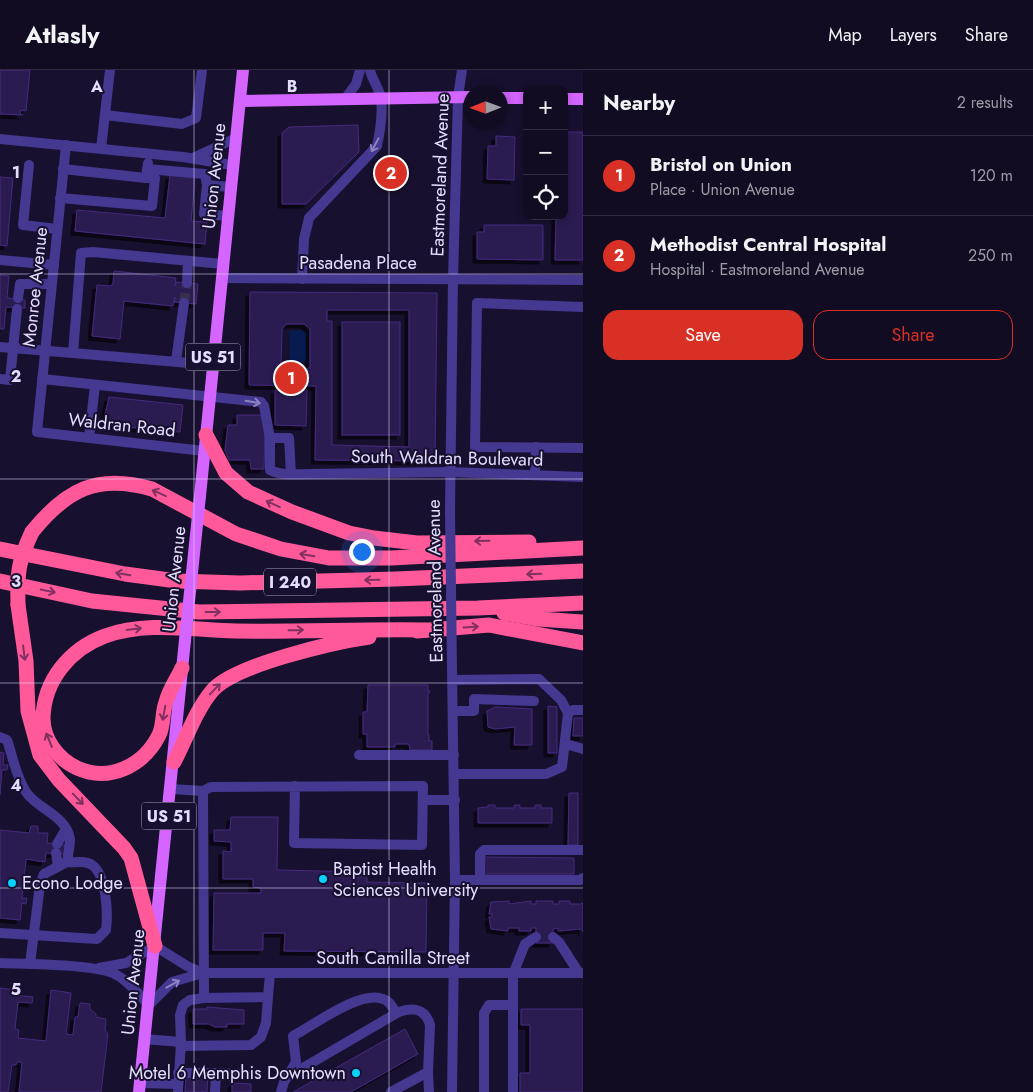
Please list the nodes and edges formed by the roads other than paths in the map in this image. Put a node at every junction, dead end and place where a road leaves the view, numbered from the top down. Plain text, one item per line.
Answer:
1 (110, 70) edge
2 (202, 70) edge
3 (243, 70) edge
4 (360, 70) edge
5 (370, 70) edge
6 (462, 70) edge
7 (463, 85) edge
8 (463, 97) edge
9 (381, 98) junction
10 (508, 98) edge
11 (523, 98) edge
12 (345, 99) junction
13 (568, 99) edge
14 (583, 99) edge
15 (240, 101) junction
16 (463, 112) edge
17 (105, 115) junction
18 (236, 138) junction
19 (0, 139) edge
20 (66, 145) junction
21 (101, 149) junction
22 (149, 153) junction
23 (188, 157) junction
24 (29, 165) dead end
25 (232, 165) junction
26 (63, 169) junction
27 (182, 172) junction
28 (147, 173) junction
29 (207, 185) junction
30 (230, 187) junction
31 (60, 198) junction
32 (228, 216) junction
33 (57, 229) junction
34 (0, 260) edge
35 (188, 261) junction
36 (223, 264) junction
37 (54, 266) junction
38 (222, 278) junction
39 (302, 279) junction
40 (452, 280) junction
41 (583, 280) edge
42 (187, 283) tunnel mouth
43 (52, 284) junction
44 (18, 298) dead end
45 (184, 303) tunnel mouth
46 (583, 307) edge
47 (17, 309) dead end
48 (0, 348) edge
49 (13, 349) junction
50 (45, 351) junction
51 (73, 353) junction
52 (176, 361) junction
53 (212, 365) junction
54 (0, 379) edge
55 (42, 379) junction
56 (95, 385) junction
57 (209, 398) junction
58 (37, 432) joint
59 (89, 438) junction
60 (270, 438) junction
61 (205, 443) junction
62 (536, 447) junction
63 (583, 448) edge
64 (450, 472) junction
65 (291, 474) junction
66 (535, 475) junction
67 (583, 477) edge
68 (583, 546) edge
69 (0, 549) edge
70 (583, 571) edge
71 (0, 581) edge
72 (583, 603) edge
73 (478, 608) junction
74 (583, 622) edge
75 (425, 630) junction
76 (583, 643) edge
77 (182, 668) junction
78 (452, 675) junction
79 (534, 700) dead end
80 (583, 710) edge
81 (453, 711) junction
82 (568, 713) junction
83 (0, 737) edge
84 (566, 744) junction
85 (583, 748) edge
86 (359, 755) dead end
87 (454, 755) junction
88 (174, 762) junction
89 (455, 774) junction
90 (294, 786) junction
91 (171, 789) junction
92 (202, 791) junction
93 (423, 800) junction
94 (455, 800) junction
95 (66, 829) junction
96 (583, 850) edge
97 (62, 864) junction
98 (583, 878) edge
99 (455, 880) junction
100 (480, 880) junction
101 (0, 933) edge
102 (33, 935) junction
103 (536, 937) dead end
104 (553, 937) dead end
105 (155, 946) junction
106 (0, 964) edge
107 (30, 964) junction
108 (96, 969) junction
109 (203, 973) junction
110 (581, 973) edge
111 (270, 974) junction
112 (513, 974) junction
113 (454, 975) junction
114 (268, 997) junction
115 (204, 998) junction
116 (149, 1005) junction
117 (513, 1005) junction
118 (397, 1013) junction
119 (144, 1039) junction
120 (181, 1044) junction
121 (428, 1072) junction
122 (216, 1073) junction
123 (246, 1074) dead end
124 (290, 1076) junction
125 (178, 1083) edge
126 (140, 1088) edge
127 (215, 1092) edge
128 (281, 1092) edge
129 (391, 1092) edge
130 (428, 1092) edge
131 (452, 1092) edge
132 (484, 1092) edge
133 (513, 1092) edge

1 - 17 street
2 - 17 street
3 - 15 main road, Union Avenue
4 - 12 street
5 - 9 street
6 - 7 street, Eastmoreland Avenue
8 - 9 main road
9 - 12 main road
9 -> 39 street
10 - 11 main road
12 - 15 main road
13 - 14 main road
15 - 18 main road, Union Avenue / US 51
16 - 40 street, Eastmoreland Avenue
17 - 21 street
18 - 23 street
18 - 25 main road, Union Avenue / US 51
19 - 20 street
20 - 21 street
20 - 26 street, Monroe Avenue
21 - 22 street
22 - 23 street
22 - 28 street
23 - 25 street
23 - 27 street
24 - 33 street
25 - 30 main road, Union Avenue / US 51
26 - 28 street
26 - 31 street, Monroe Avenue
27 - 28 street
27 - 29 street
28 - 31 street
29 - 30 street
29 - 32 street
30 - 32 main road, Union Avenue / US 51
31 - 33 street, Monroe Avenue
32 - 36 main road, Union Avenue / US 51
33 - 37 street, Monroe Avenue
34 - 37 street
35 - 36 street
35 - 42 street
35 - 51 street
36 - 38 main road, Union Avenue / US 51
37 - 43 street, Monroe Avenue
38 - 39 street, Pasadena Place
38 - 53 main road, Union Avenue / US 51
39 - 40 street, Pasadena Place
40 - 41 street, Pasadena Place
40 - 64 street, Eastmoreland Avenue
43 - 44 street
43 - 50 street, Monroe Avenue
45 - 52 street
46 - 62 street
47 - 49 street
48 - 49 street
49 - 50 street
49 - 54 street
50 - 51 street
50 - 55 street, Monroe Avenue
51 - 52 street
52 - 53 street
53 - 57 main road, Union Avenue / US 51
55 - 56 street
55 - 58 street, Monroe Avenue
56 - 57 street
56 - 59 street
57 -> 60 street
57 - 61 main road, Union Avenue / US 51
58 - 59 street, Waldran Road
59 - 61 street, Waldran Road
60 - 65 street, South Waldran Boulevard
60 - 65 street
68 -> 61 highway
61 - 77 main road, Union Avenue / US 51, bridge
62 - 63 street
62 - 66 street
64 - 65 street, South Waldran Boulevard
64 - 66 street, South Waldran Boulevard
64 - 78 street, Eastmoreland Avenue, bridge
66 - 67 street, South Waldran Boulevard
68 -> 105 highway, bridge
70 -> 69 highway, I 240
71 -> 73 highway, I 240
72 - 73 highway, I 240
73 - 74 highway
75 -> 76 highway
77 -> 75 highway
88 -> 75 highway
77 - 88 main road, Union Avenue / US 51
78 - 81 street, Eastmoreland Avenue
78 - 82 street
79 - 81 street
80 - 82 street
81 - 87 street, Eastmoreland Avenue
82 - 84 street
83 - 95 street
84 - 85 street
84 - 89 street
86 - 87 street
87 - 89 street, Eastmoreland Avenue
88 - 91 main road, Union Avenue / US 51
89 - 94 street, Eastmoreland Avenue
90 - 92 street
90 - 93 street
90 - 93 street
91 - 92 street
91 - 105 main road, Union Avenue / US 51
92 - 109 street
93 - 94 street
94 - 99 street, Eastmoreland Avenue
95 - 97 street
95 - 97 street
96 - 100 street
97 - 102 street
97 - 102 street
98 - 100 street
99 - 100 street
99 - 113 street, Eastmoreland Avenue
101 - 102 street
102 - 107 street
103 - 112 street
104 - 110 street
105 - 108 street
105 - 109 street, South Camilla Street
105 - 116 main road, Union Avenue / US 51
106 - 107 street
107 - 108 street
108 - 116 street
109 - 111 street, South Camilla Street
109 - 115 street
116 -> 109 street, South Camilla Street
110 - 112 street, South Camilla Street
111 - 113 street, South Camilla Street
111 - 114 street
112 - 113 street, South Camilla Street
112 - 117 street
113 - 131 street, Eastmoreland Avenue
114 - 115 street
114 - 120 street
115 - 120 street
116 - 119 main road, Union Avenue / US 51
117 - 132 street
117 - 133 street
118 - 121 street
118 - 124 street
118 - 124 street
119 - 120 street
119 - 126 main road, Union Avenue / US 51
120 - 125 street
121 - 129 street
121 - 130 street
122 - 123 street
122 - 125 street
122 - 127 street
124 - 128 street
125 - 126 street

